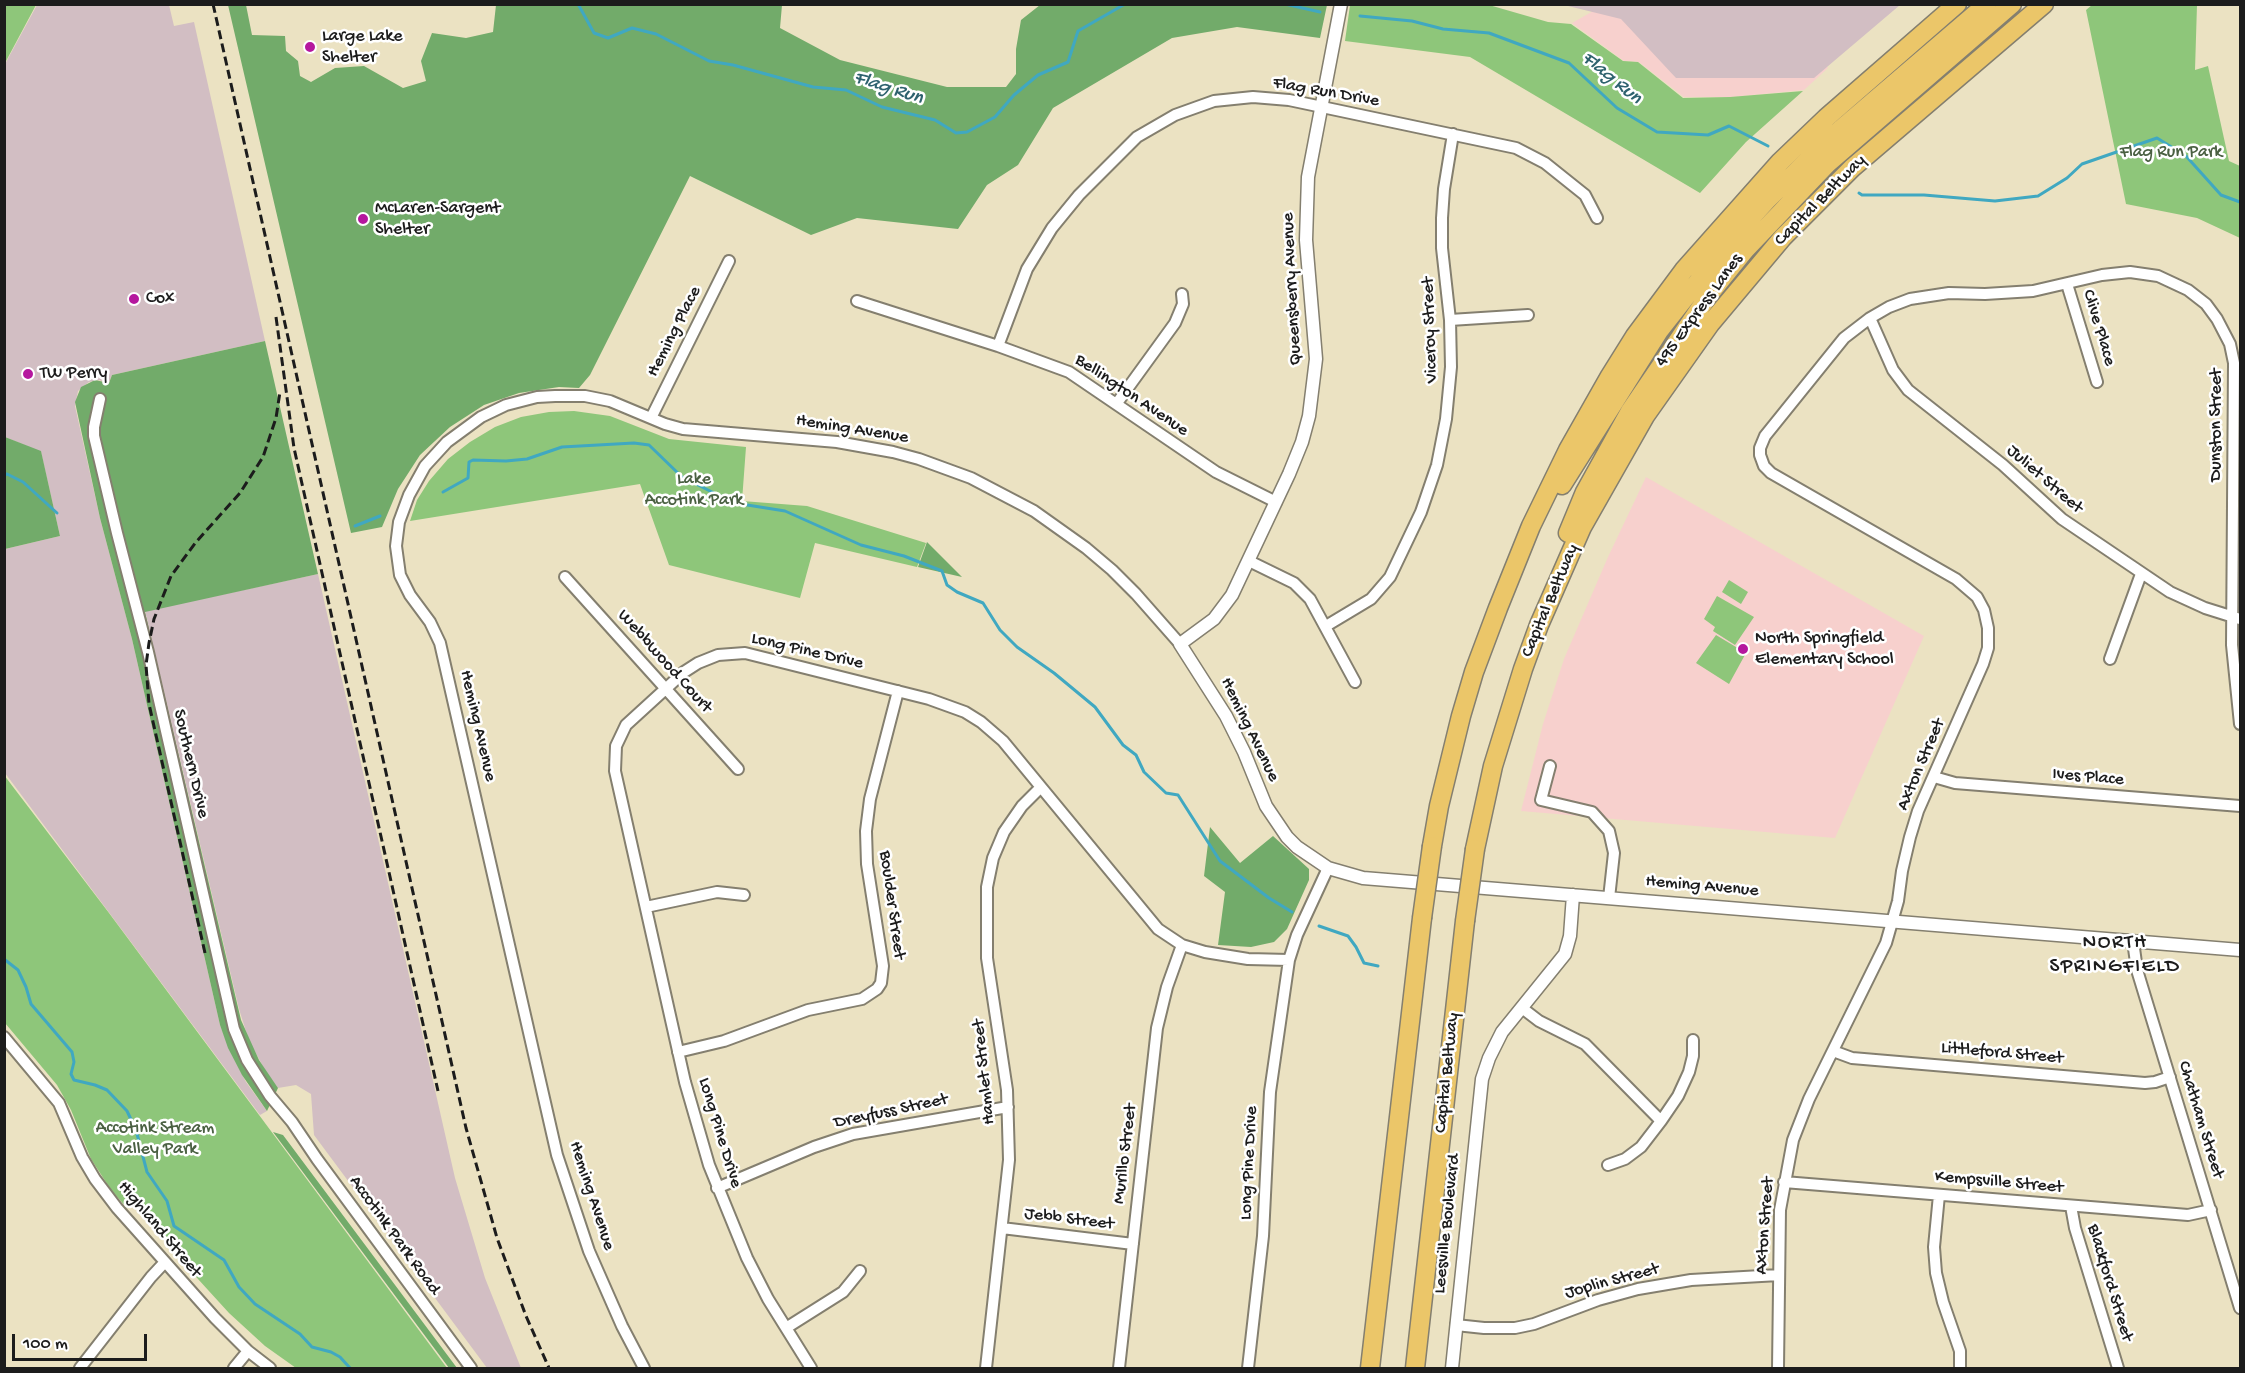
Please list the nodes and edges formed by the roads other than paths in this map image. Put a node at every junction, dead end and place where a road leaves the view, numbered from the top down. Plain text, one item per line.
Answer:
1 (1341, 4) edge
2 (1957, 4) edge
3 (1987, 4) edge
4 (2012, 4) edge
5 (2044, 4) edge
6 (1320, 107) junction
7 (1453, 134) junction
8 (1597, 218) dead end
9 (729, 261) dead end
10 (2067, 284) junction
11 (1182, 294) dead end
12 (857, 301) dead end
13 (1528, 315) dead end
14 (1870, 318) junction
15 (1450, 320) junction
16 (998, 346) junction
17 (2097, 382) dead end
18 (100, 399) dead end
19 (1117, 403) junction
20 (651, 417) junction
21 (1276, 502) junction
22 (1249, 561) junction
23 (2141, 574) junction
24 (564, 577) dead end
25 (1498, 608) junction
26 (2236, 617) edge
27 (1326, 626) junction
28 (1180, 644) junction
29 (2110, 659) dead end
30 (1523, 669) junction
31 (1355, 682) dead end
32 (665, 688) junction
33 (898, 691) junction
34 (2241, 724) edge
35 (1550, 766) dead end
36 (738, 769) dead end
37 (1934, 777) junction
38 (1041, 787) junction
39 (2241, 806) edge
40 (1328, 868) junction
41 (744, 895) dead end
42 (1573, 895) junction
43 (1610, 898) junction
44 (646, 907) junction
45 (1892, 921) junction
46 (2133, 941) junction
47 (1182, 945) junction
48 (2241, 950) edge
49 (1289, 960) junction
50 (1522, 1008) junction
51 (4, 1037) edge
52 (1693, 1040) dead end
53 (1833, 1051) junction
54 (678, 1052) junction
55 (2170, 1077) junction
56 (1008, 1107) junction
57 (1662, 1121) junction
58 (292, 1122) joint
59 (1608, 1165) dead end
60 (1784, 1182) junction
61 (717, 1188) junction
62 (1939, 1195) junction
63 (2071, 1206) junction
64 (2211, 1210) junction
65 (1002, 1228) junction
66 (1133, 1244) junction
67 (165, 1263) junction
68 (860, 1271) dead end
69 (1779, 1275) junction
70 (2241, 1308) edge
71 (1456, 1325) junction
72 (786, 1328) junction
73 (248, 1351) junction
74 (80, 1368) edge
75 (234, 1368) edge
76 (270, 1368) edge
77 (471, 1368) edge
78 (644, 1368) edge
79 (811, 1368) edge
80 (986, 1368) edge
81 (1119, 1368) edge
82 (1248, 1368) edge
83 (1370, 1368) edge
84 (1415, 1368) edge
85 (1452, 1368) edge
86 (1778, 1368) edge
87 (1960, 1368) edge
88 (2118, 1368) edge

1 - 6 street, Queensberry Avenue
2 - 25 highway
3 - 25 highway, 495 Express Lanes
4 - 30 highway, 495 Express Lanes
5 - 30 highway, Capital Beltway
6 - 7 street, Flag Run Drive
6 - 16 street, Flag Run Drive
6 - 21 street, Queensberry Avenue
7 - 8 street, Flag Run Drive
7 - 15 street, Viceroy Street
9 - 20 street, Heming Place
10 - 14 street, Dunston Street
10 - 17 street, Clive Place
10 - 26 street, Dunston Street
11 - 19 street
12 - 16 street, Bellington Avenue
13 - 15 street
14 - 23 street, Juliet Street
14 - 37 street, Axton Street
15 - 27 street, Viceroy Street
16 - 19 street, Bellington Avenue
18 - 58 street, Southern Drive
19 - 21 street, Bellington Avenue
20 - 28 street, Heming Avenue
20 - 78 street, Heming Avenue
21 - 22 street, Queensberry Avenue
22 - 27 street
22 - 28 street, Queensberry Avenue
23 - 26 street, Juliet Street
23 - 29 street
24 - 32 street, Webbwood Court
25 - 83 highway, bridge
26 - 34 street, Dunston Street
27 - 31 street
28 - 40 street, Heming Avenue
30 - 84 highway, Capital Beltway, bridge
32 - 33 street, Long Pine Drive
32 - 36 street, Webbwood Court
32 - 44 street, Long Pine Drive
33 - 38 street, Long Pine Drive
33 - 54 street, Boulder Street
35 - 43 street
37 - 39 street, Ives Place
37 - 45 street, Axton Street
38 - 47 street, Long Pine Drive
38 - 56 street, Hamlet Street
40 - 42 street, Heming Avenue
40 - 49 street, Long Pine Drive
41 - 44 street
42 - 43 street, Heming Avenue
42 - 50 street, Leesville Boulevard
43 - 45 street, Heming Avenue
44 - 54 street, Long Pine Drive
45 - 46 street, Heming Avenue
45 - 53 street, Axton Street
46 - 48 street, Heming Avenue
46 - 55 street, Chatham Street
47 - 49 street, Long Pine Drive
47 - 66 street, Murillo Street
49 - 82 street, Long Pine Drive
50 - 57 street
50 - 71 street, Leesville Boulevard
51 - 67 street, Highland Street
52 - 57 street
53 - 55 street, Littleford Street
53 - 60 street, Axton Street
54 - 61 street, Long Pine Drive
55 - 64 street, Chatham Street
56 - 61 street, Dreyfuss Street
56 - 65 street, Hamlet Street
57 - 59 street
58 - 77 street, Accotink Park Road
60 - 62 street, Kempsville Street
60 - 69 street, Axton Street
61 - 72 street, Long Pine Drive
62 - 63 street, Kempsville Street
62 - 87 street
63 - 64 street, Kempsville Street
63 - 88 street, Blackford Street
64 - 70 street, Chatham Street
65 - 66 street, Jebb Street
65 - 80 street, Hamlet Street
66 - 81 street, Murillo Street
67 - 73 street, Highland Street
67 - 74 street
68 - 72 street
69 - 71 street, Joplin Street
69 - 86 street, Axton Street
71 - 85 street, Leesville Boulevard
72 - 79 street, Long Pine Drive
73 - 75 street
73 - 76 street, Highland Street

